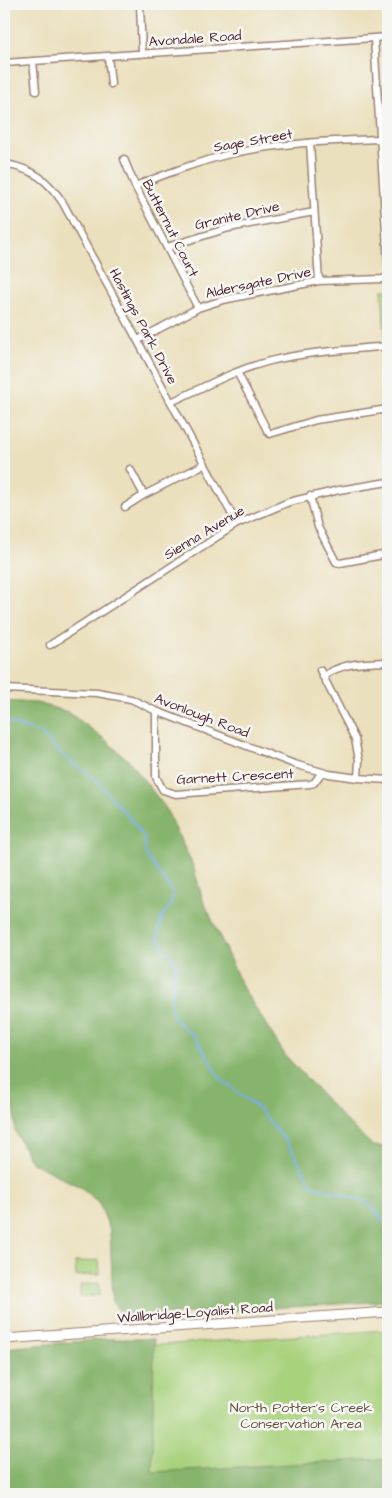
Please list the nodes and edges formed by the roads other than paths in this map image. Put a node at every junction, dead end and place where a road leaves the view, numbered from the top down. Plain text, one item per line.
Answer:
1 (140, 4) edge
2 (388, 37) edge
3 (374, 38) junction
4 (142, 54) junction
5 (108, 56) junction
6 (33, 61) junction
7 (4, 63) edge
8 (111, 84) dead end
9 (36, 91) dead end
10 (379, 139) junction
11 (310, 143) junction
12 (124, 159) dead end
13 (6, 164) dead end
14 (135, 186) junction
15 (314, 212) junction
16 (168, 247) junction
17 (388, 265) edge
18 (388, 274) edge
19 (319, 281) junction
20 (198, 308) junction
21 (138, 340) junction
22 (388, 346) edge
23 (236, 372) junction
24 (171, 402) junction
25 (388, 409) edge
26 (205, 464) junction
27 (130, 469) dead end
28 (388, 482) edge
29 (144, 495) junction
30 (310, 496) junction
31 (125, 506) dead end
32 (237, 524) junction
33 (388, 554) edge
34 (50, 645) dead end
35 (388, 662) edge
36 (320, 670) dead end
37 (324, 677) junction
38 (4, 689) edge
39 (156, 712) junction
40 (322, 772) junction
41 (358, 778) junction
42 (388, 780) edge
43 (388, 1312) edge
44 (4, 1339) edge

1 - 4 street
2 - 3 street, Avondale Road
3 - 4 street, Avondale Road
3 - 10 street
4 - 5 street, Avondale Road
5 - 6 street, Avondale Road
5 - 8 street
6 - 7 street, Avondale Road
6 - 9 street
10 - 11 street, Sage Street
10 - 17 street
11 - 14 street, Sage Street
11 - 15 street
12 - 14 street, Butternut Court
13 - 21 street, Hastings Park Drive
14 - 16 street, Butternut Court
15 - 16 street, Granite Drive
15 - 19 street
16 - 20 street, Butternut Court
18 - 19 street, Aldersgate Drive
19 - 20 street, Aldersgate Drive
20 - 21 street, Aldersgate Drive
21 - 24 street, Hastings Park Drive
22 - 23 street
23 - 24 street
23 - 25 street
24 - 26 street, Hastings Park Drive
26 - 29 street
26 - 32 street, Hastings Park Drive
27 - 29 street
28 - 30 street, Sienna Avenue
29 - 31 street
30 - 32 street, Sienna Avenue
30 - 33 street
32 - 34 street, Sienna Avenue
35 - 37 street
36 - 37 street
37 - 41 street
38 - 39 street, Avonlough Road
39 - 40 street, Avonlough Road
39 - 40 street, Garnett Crescent
40 - 41 street, Avonlough Road
41 - 42 street, Avonlough Road
43 - 44 main road, Wallbridge-Loyalist Road

